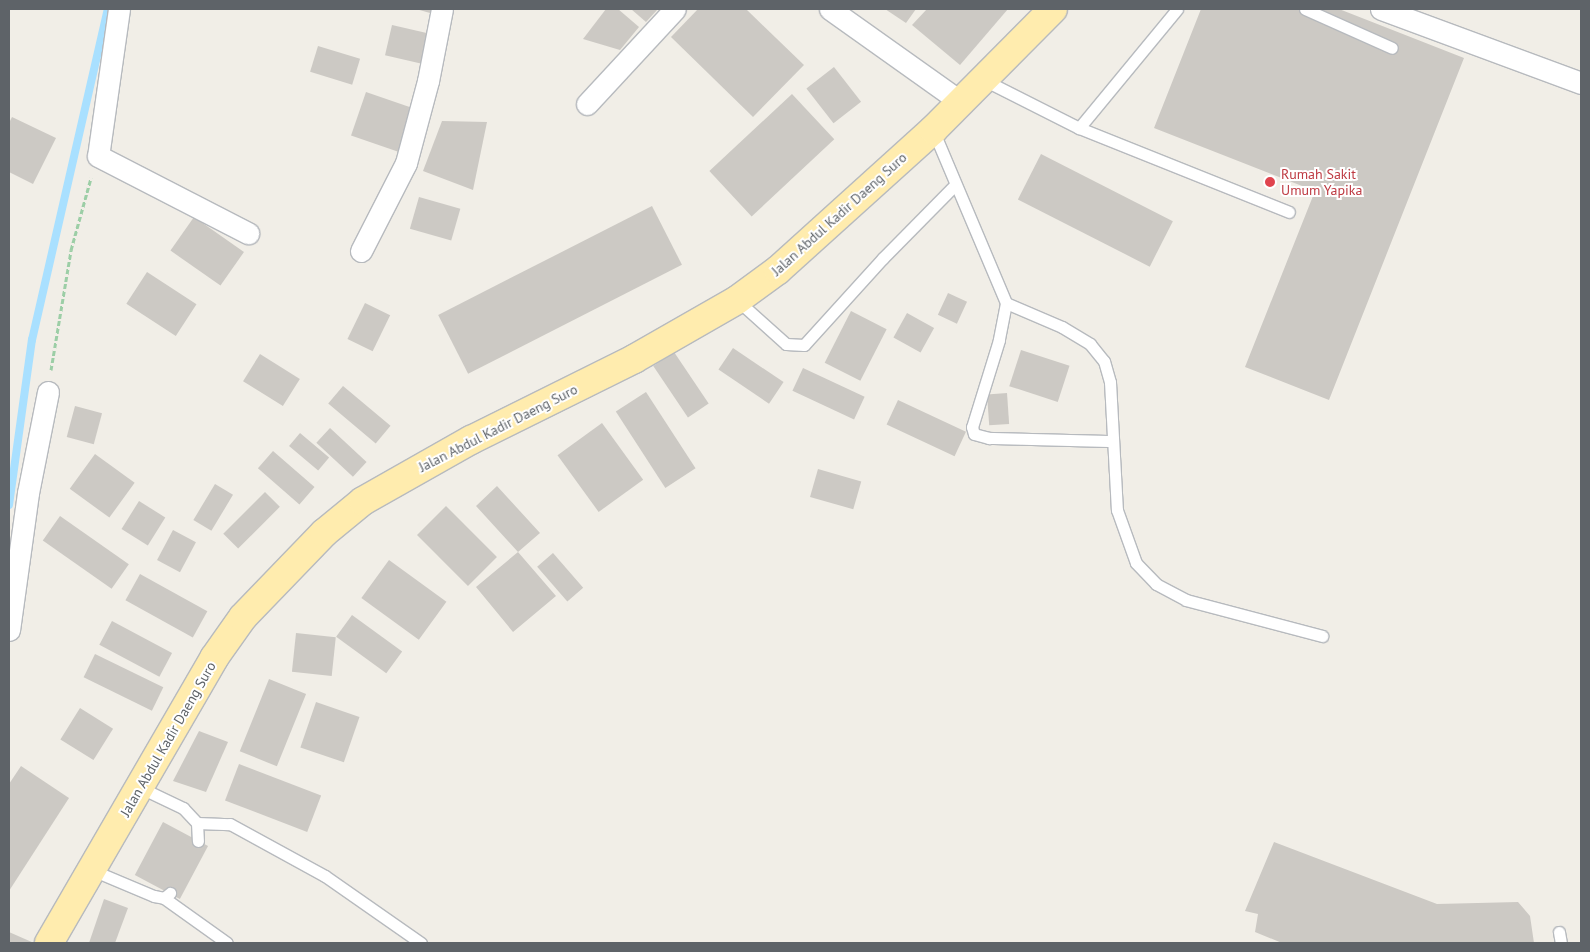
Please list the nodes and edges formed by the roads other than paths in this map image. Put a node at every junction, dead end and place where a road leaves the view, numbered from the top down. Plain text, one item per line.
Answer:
1 (119, 9) edge
2 (442, 9) edge
3 (675, 9) edge
4 (830, 9) edge
5 (1053, 9) edge
6 (1177, 9) edge
7 (1305, 9) edge
8 (1380, 9) edge
9 (1392, 48) dead end
10 (983, 79) junction
11 (1581, 83) edge
12 (961, 102) junction
13 (587, 104) dead end
14 (1079, 128) junction
15 (933, 130) junction
16 (954, 186) junction
17 (1289, 212) dead end
18 (248, 233) dead end
19 (361, 251) dead end
20 (737, 300) junction
21 (1006, 303) junction
22 (48, 392) road end
23 (1112, 441) junction
24 (11, 593) edge
25 (9, 630) edge
26 (1322, 636) dead end
27 (141, 788) junction
28 (197, 823) junction
29 (198, 841) dead end
30 (92, 870) junction
31 (49, 943) edge
32 (227, 943) edge
33 (421, 943) edge

1 - 18 street
2 - 19 street
3 - 13 street
4 - 12 street
5 - 10 main road, Jalan Abdul Kadir Daeng Suro
6 - 14 lane
7 - 9 lane
8 - 11 street
10 - 12 main road, Jalan Abdul Kadir Daeng Suro
10 - 14 lane
12 - 15 main road, Jalan Abdul Kadir Daeng Suro
14 - 17 lane
15 - 16 lane
15 - 20 main road, Jalan Abdul Kadir Daeng Suro
16 - 20 lane
16 - 21 lane
20 - 27 main road, Jalan Abdul Kadir Daeng Suro
21 - 23 lane
21 - 23 lane
22 - 24 street
23 - 26 lane
24 - 25 street
27 - 28 lane
27 - 30 main road, Jalan Abdul Kadir Daeng Suro
28 - 29 lane
28 - 33 lane
30 - 31 main road, Jalan Abdul Kadir Daeng Suro
30 - 32 lane

